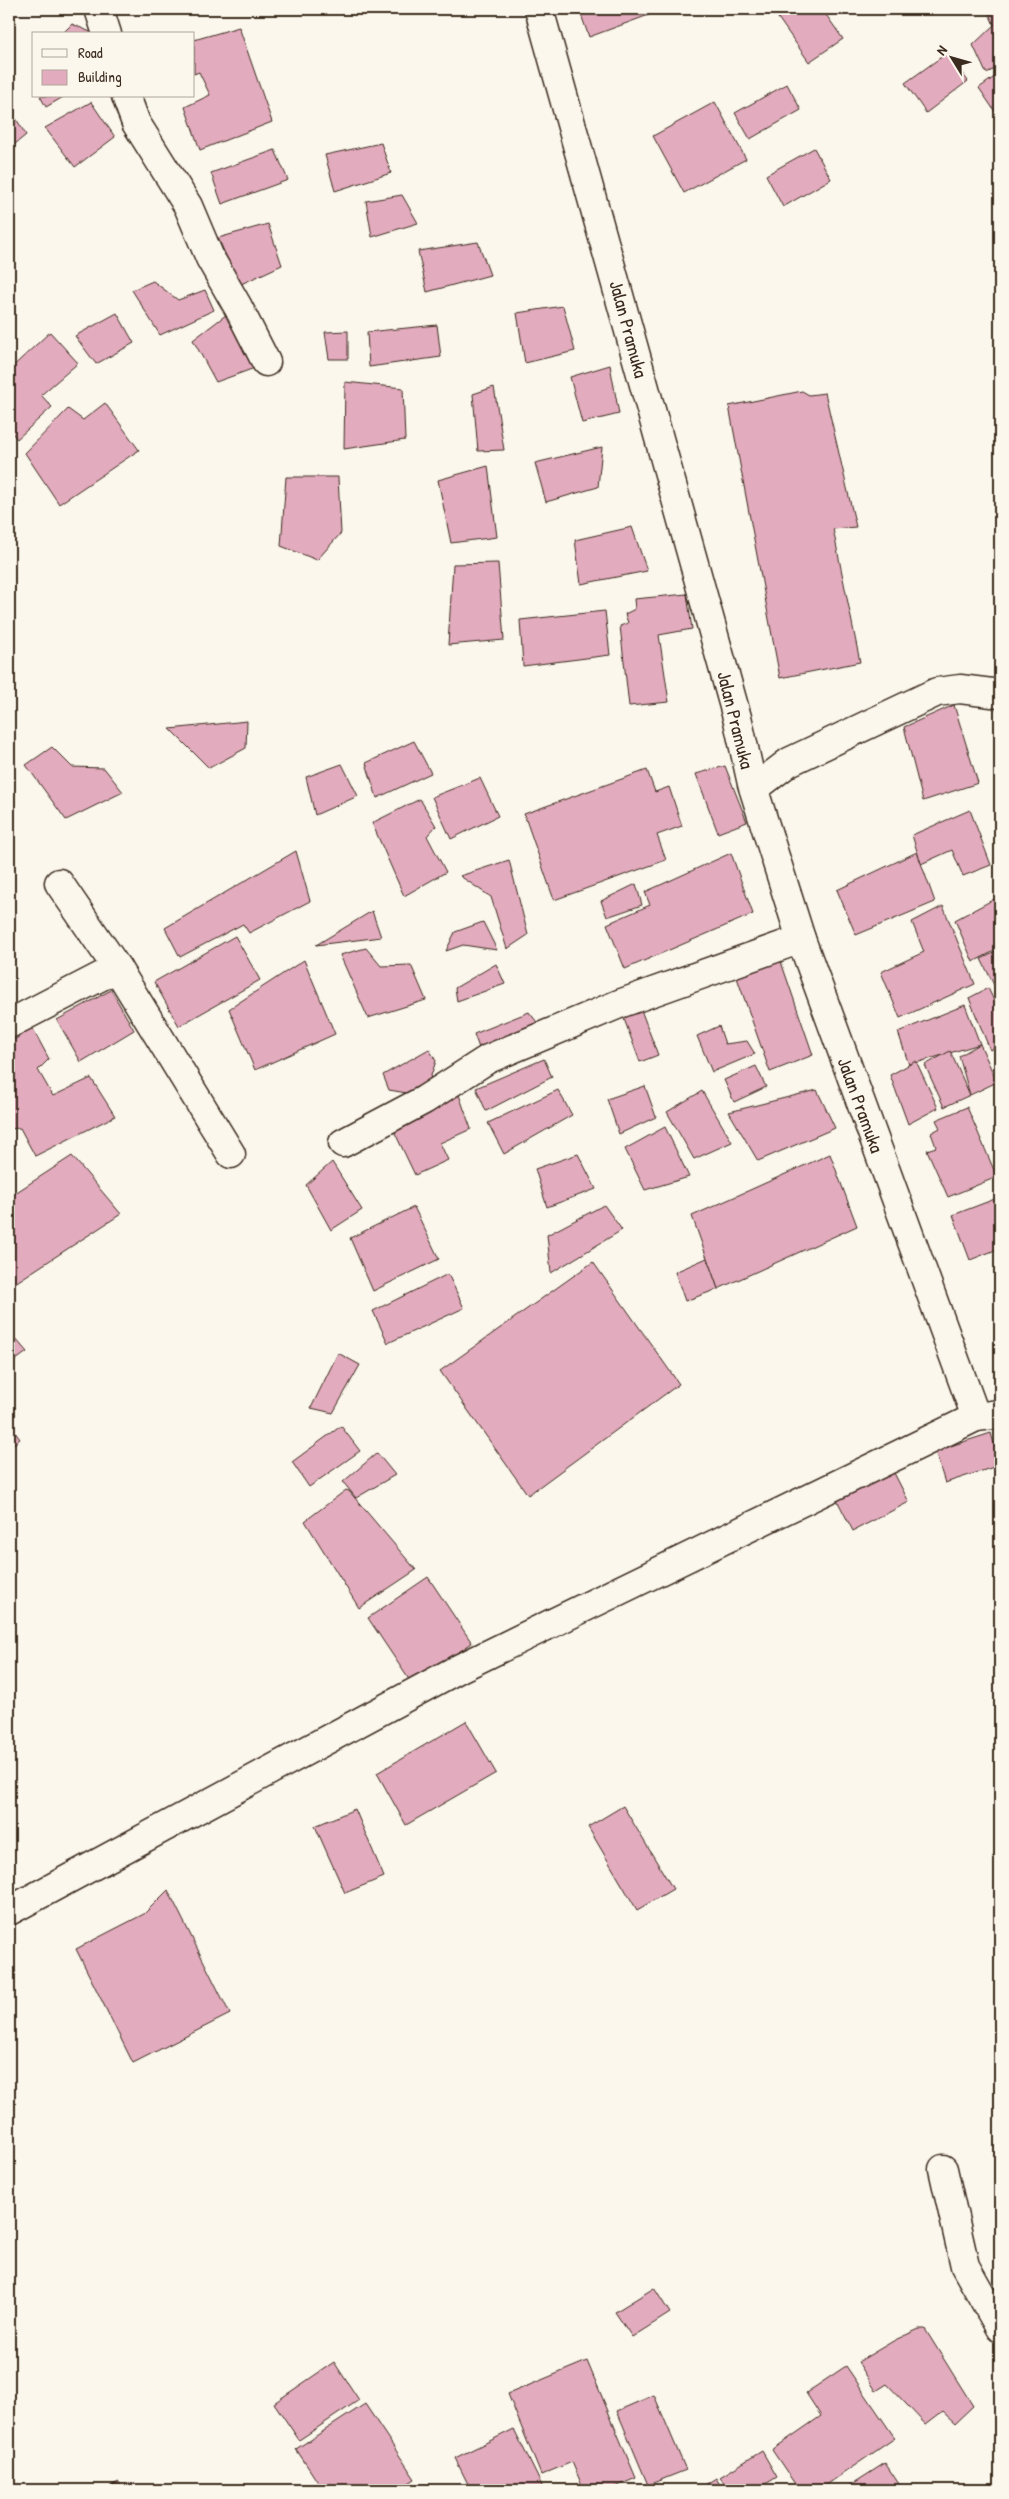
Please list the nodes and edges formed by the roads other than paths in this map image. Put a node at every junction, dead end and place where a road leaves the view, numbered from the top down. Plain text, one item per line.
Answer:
1 (99, 9) edge
2 (539, 9) edge
3 (106, 32) edge
4 (127, 98) edge
5 (266, 362) dead end
6 (1000, 694) edge
7 (754, 789) junction
8 (59, 883) dead end
9 (801, 939) junction
10 (117, 968) junction
11 (9, 1024) edge
12 (343, 1144) dead end
13 (231, 1154) dead end
14 (988, 1415) edge
15 (9, 1911) edge
16 (943, 2169) dead end
17 (1000, 2328) edge

1 - 3 street
2 - 7 street, Jalan Pramuka
4 - 5 street
6 - 7 street
7 - 9 street, Jalan Pramuka
8 - 10 street
9 - 12 street
9 - 14 street, Jalan Pramuka
10 - 11 street
10 - 13 street
14 - 15 street
16 - 17 street

